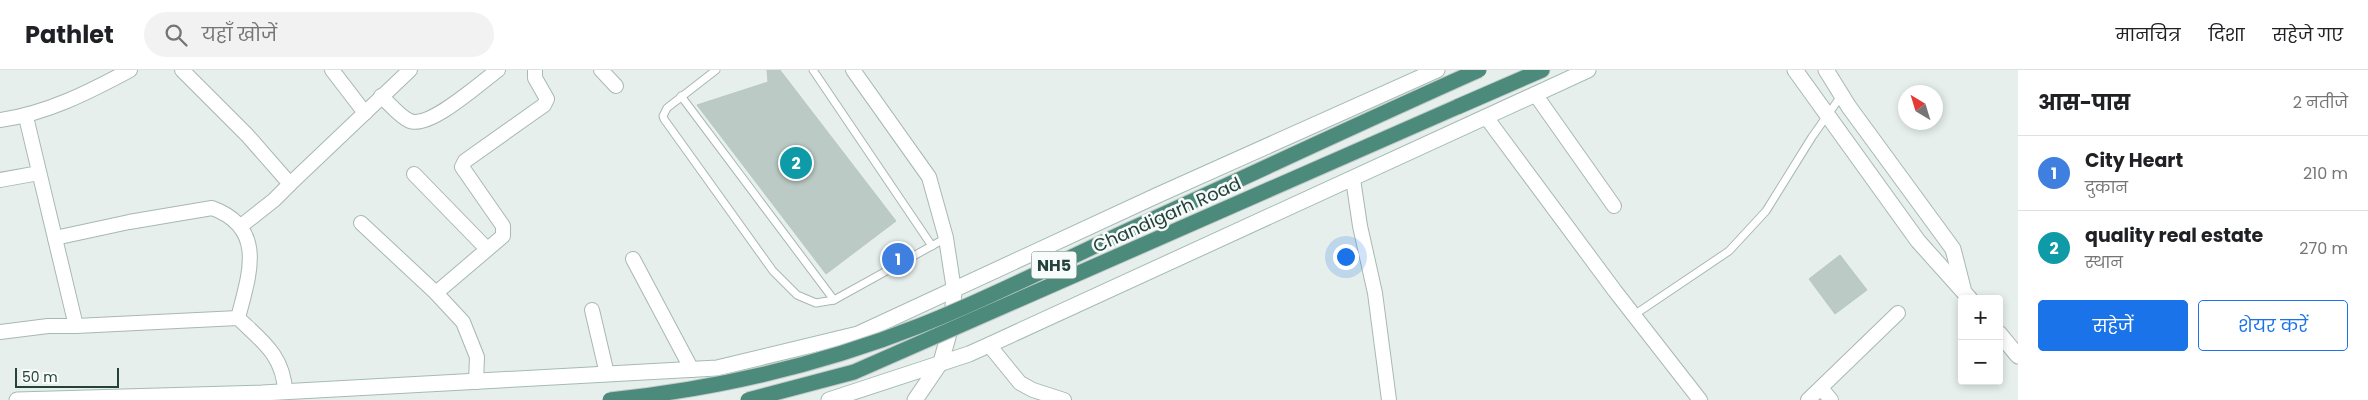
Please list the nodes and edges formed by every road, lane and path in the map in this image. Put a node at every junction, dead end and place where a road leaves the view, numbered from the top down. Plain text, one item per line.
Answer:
1 (130, 70) edge
2 (182, 70) edge
3 (332, 70) edge
4 (410, 70) edge
5 (498, 70) edge
6 (535, 70) edge
7 (601, 70) edge
8 (716, 70) edge
9 (813, 70) edge
10 (853, 70) edge
11 (1435, 70) edge
12 (1479, 70) edge
13 (1542, 70) edge
14 (1588, 70) edge
15 (1795, 70) edge
16 (1826, 70) edge
17 (616, 86) dead end
18 (1535, 94) junction
19 (1842, 95) junction
20 (381, 96) junction
21 (681, 96) junction
22 (365, 113) junction
23 (26, 117) junction
24 (1486, 117) junction
25 (1828, 117) junction
26 (0, 120) edge
27 (39, 173) junction
28 (414, 174) dead end
29 (1352, 178) junction
30 (0, 180) edge
31 (290, 184) junction
32 (1614, 206) dead end
33 (362, 223) dead end
34 (240, 226) junction
35 (55, 238) junction
36 (946, 238) junction
37 (932, 246) junction
38 (487, 249) junction
39 (633, 259) dead end
40 (954, 290) junction
41 (436, 293) junction
42 (1967, 295) edge
43 (834, 300) junction
44 (592, 310) dead end
45 (1898, 313) dead end
46 (1634, 316) junction
47 (238, 318) junction
48 (76, 326) junction
49 (0, 332) edge
50 (2003, 338) edge
51 (989, 345) junction
52 (2018, 356) edge
53 (941, 362) junction
54 (692, 370) junction
55 (607, 374) junction
56 (476, 382) junction
57 (1821, 388) junction
58 (286, 392) junction
59 (17, 400) edge
60 (610, 400) edge
61 (748, 400) edge
62 (829, 400) edge
63 (915, 400) edge
64 (1064, 400) edge
65 (1389, 400) edge
66 (1700, 400) edge
67 (1808, 400) edge
68 (1830, 400) edge

1 - 23 street
2 - 31 street
3 - 22 street
4 - 20 street
5 - 20 street
6 - 38 street
7 - 17 street
8 - 21 lane
9 - 37 lane
10 - 36 street
11 - 40 main road
12 - 60 highway, NH5, bridge
13 - 61 highway, Chandigarh Road / NH5, bridge
14 - 18 main road
15 - 25 main road
16 - 19 main road
18 - 24 main road
18 - 32 street
19 - 25 lane
19 - 42 main road
20 - 22 street
21 - 43 lane
21 - 43 lane
22 - 31 street
23 - 26 street
23 - 27 street
24 - 29 main road
24 - 46 street
25 - 42 main road
25 - 46 lane
27 - 30 street
27 - 35 street
28 - 38 street
29 - 51 main road
29 - 65 street
31 - 34 street
33 - 41 street
34 - 35 street
34 - 47 street
35 - 48 street
36 - 37 lane
36 - 40 street
37 - 43 lane
38 - 41 street
39 - 54 street
40 - 53 main road
40 - 54 main road
41 - 56 street
44 - 55 street
45 - 57 street
46 - 66 street
47 - 48 street
47 - 58 street
48 - 49 street
50 - 52 main road
51 - 53 main road
51 - 64 street
53 - 62 main road
53 - 63 main road
54 - 55 main road
55 - 56 main road
56 - 58 main road
57 - 67 street
57 - 68 street
58 - 59 main road

